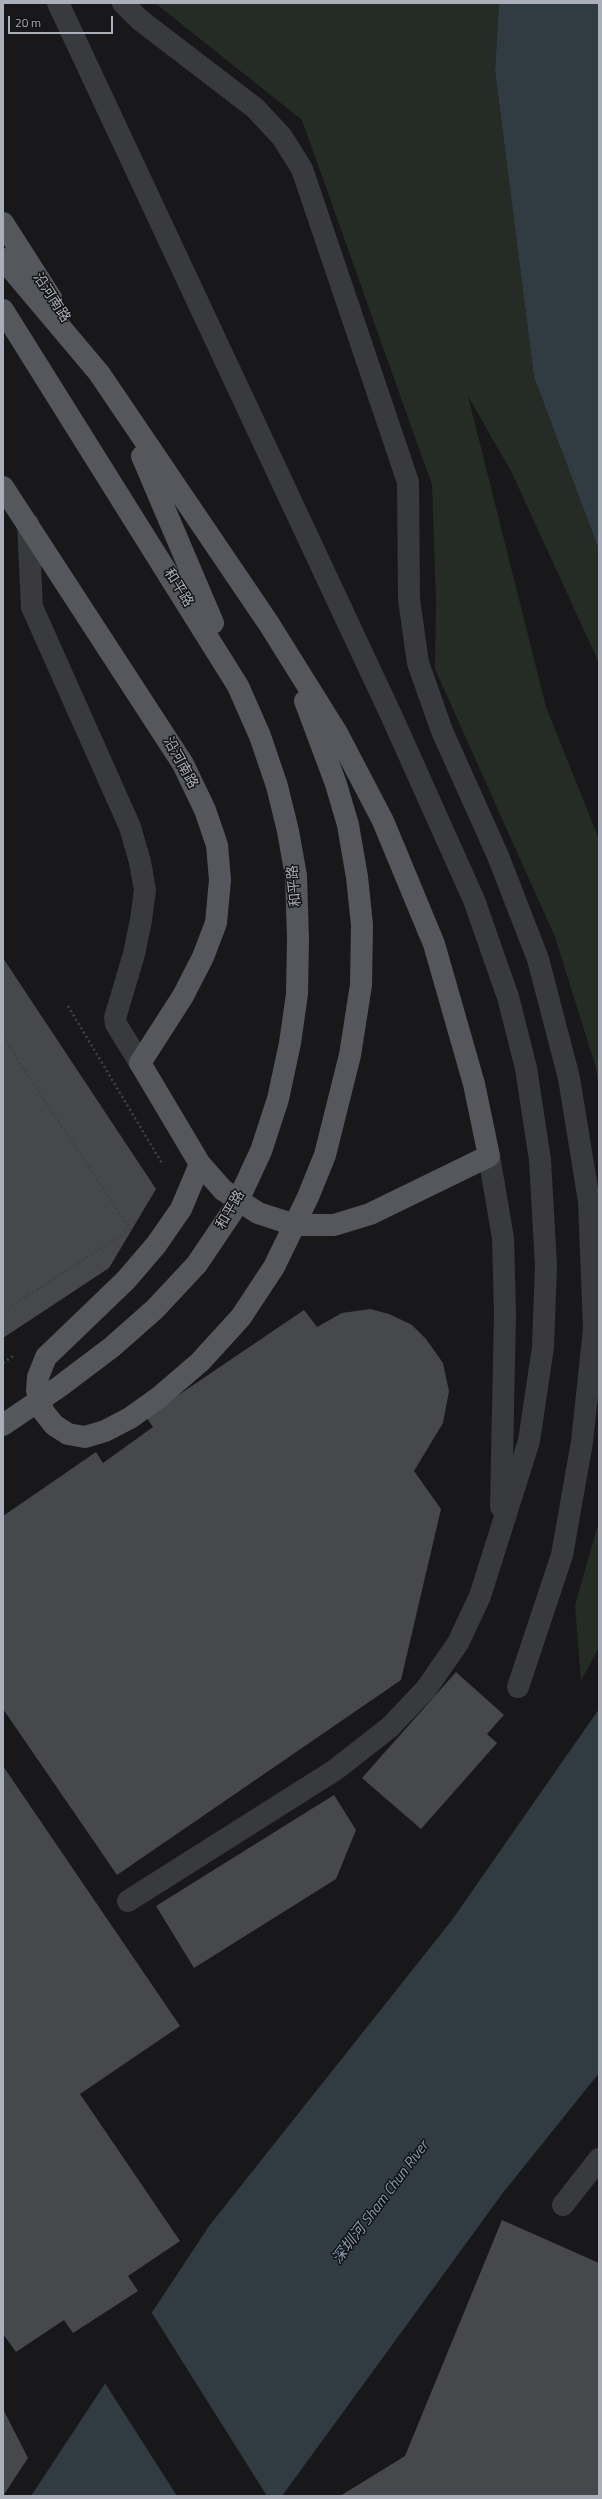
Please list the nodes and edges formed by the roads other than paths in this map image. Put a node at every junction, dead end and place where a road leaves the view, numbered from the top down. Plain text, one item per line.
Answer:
1 (58, 3) edge
2 (123, 3) edge
3 (3, 223) edge
4 (3, 259) edge
5 (3, 310) edge
6 (99, 373) junction
7 (3, 487) edge
8 (28, 524) junction
9 (268, 624) junction
10 (238, 686) junction
11 (140, 1063) junction
12 (489, 1156) junction
13 (200, 1164) junction
14 (295, 1225) junction
15 (3, 1425) edge
16 (501, 1533) junction
17 (518, 1687) dead end
18 (128, 1901) dead end
19 (599, 2159) edge
20 (563, 2205) dead end

1 - 16 lane
2 - 17 lane
3 - 6 main road, 沿河南路
4 - 6 main road
5 - 10 main road, 和平路
6 - 9 main road
6 - 10 main road
7 - 8 main road, 沿河南路
8 - 11 lane
8 - 11 main road, 沿河南路
9 - 12 main road
9 - 14 main road
10 - 15 main road, 和平路, bridge
11 - 13 main road
12 - 14 main road
12 - 16 lane
13 - 14 main road
13 - 14 main road
16 - 18 lane
19 - 20 lane

